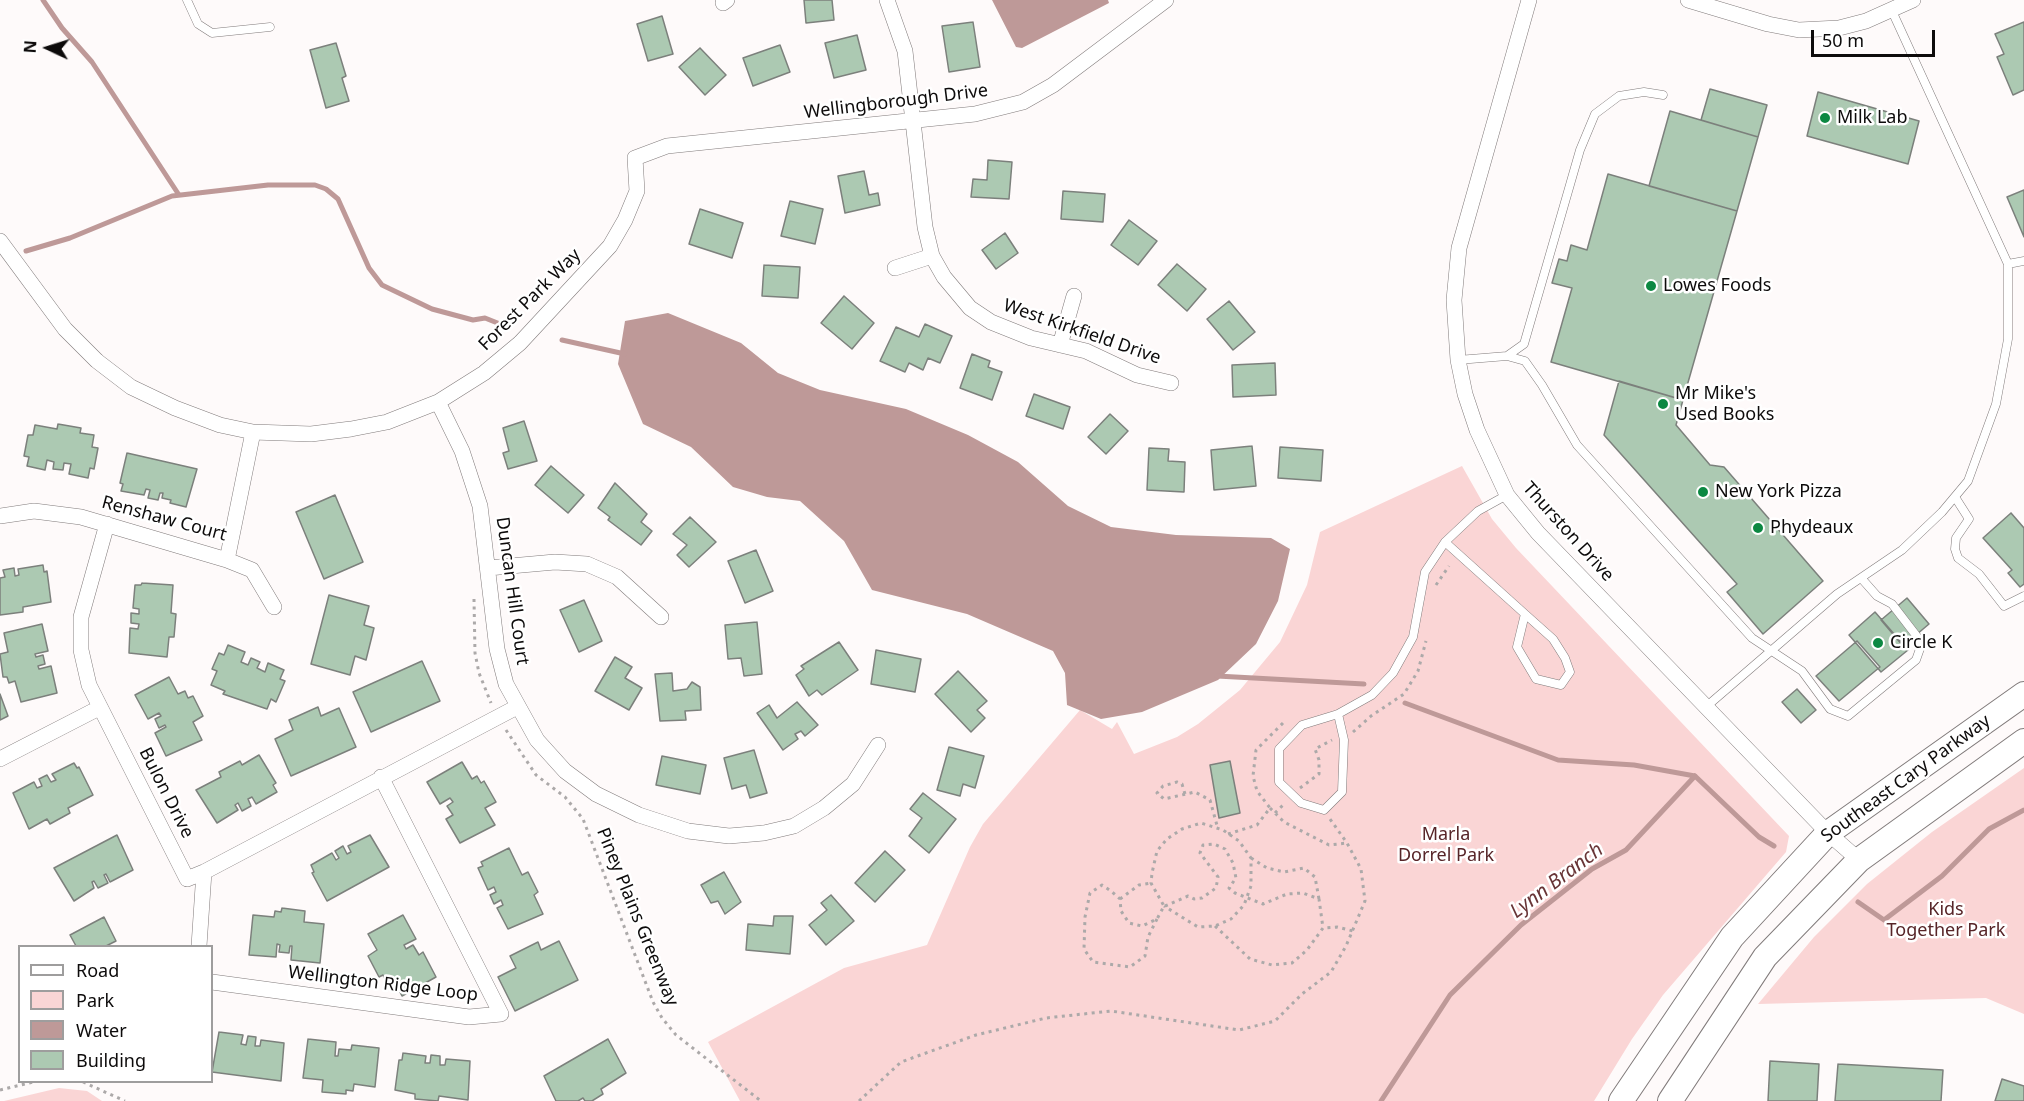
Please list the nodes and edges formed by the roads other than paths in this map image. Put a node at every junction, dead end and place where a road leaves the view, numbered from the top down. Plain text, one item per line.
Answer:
1 (187, 0) edge
2 (887, 0) edge
3 (1166, 0) edge
4 (1529, 0) edge
5 (1688, 0) edge
6 (1913, 0) edge
7 (1892, 11) junction
8 (270, 27) dead end
9 (1664, 95) dead end
10 (915, 119) junction
11 (635, 158) joint
12 (0, 241) edge
13 (932, 256) junction
14 (2024, 261) edge
15 (2008, 264) junction
16 (895, 268) dead end
17 (1074, 296) dead end
18 (1060, 345) junction
19 (1507, 356) junction
20 (1458, 360) junction
21 (1171, 383) dead end
22 (438, 402) junction
23 (253, 432) junction
24 (1507, 495) junction
25 (1955, 497) junction
26 (0, 516) edge
27 (107, 524) junction
28 (1445, 542) junction
29 (227, 560) junction
30 (488, 568) junction
31 (1862, 579) junction
32 (2024, 596) edge
33 (274, 606) dead end
34 (1525, 614) junction
35 (661, 617) dead end
36 (1771, 651) junction
37 (2024, 694) edge
38 (1707, 706) junction
39 (517, 707) junction
40 (99, 708) junction
41 (1338, 714) junction
42 (2024, 741) edge
43 (878, 745) dead end
44 (0, 759) edge
45 (381, 777) junction
46 (1828, 833) junction
47 (1859, 860) junction
48 (204, 872) junction
49 (200, 945) edge
50 (213, 982) edge
51 (1621, 1101) edge
52 (1670, 1101) edge

1 - 8 lane
2 - 10 street, West Kirkfield Drive
3 - 10 street, Wellingborough Drive
4 - 20 street, Thurston Drive
5 - 7 street
6 - 7 street
7 - 15 lane
9 - 19 lane
10 - 11 street, Wellingborough Drive
10 - 13 street, West Kirkfield Drive
11 - 22 street, Forest Park Way
12 - 23 street, Forest Park Way
13 - 16 street
13 - 18 street, West Kirkfield Drive
14 - 15 lane
15 - 25 lane
17 - 18 street
18 - 21 street, West Kirkfield Drive
19 - 20 lane
19 - 36 lane
20 - 24 street, Thurston Drive
22 - 23 street, Forest Park Way
22 - 30 street, Duncan Hill Court
23 - 29 street, Renshaw Court
24 - 28 lane
24 - 38 street, Thurston Drive
25 - 31 lane
25 - 32 lane
26 - 27 street, Renshaw Court
27 - 29 street, Renshaw Court
27 - 40 street, Bulon Drive
28 - 34 lane
28 - 41 lane
29 - 33 street
30 - 35 street
30 - 39 street, Duncan Hill Court
31 - 36 lane
31 - 36 lane
34 - 34 lane
36 - 38 lane
37 - 46 main road, Southeast Cary Parkway
38 - 46 street, Thurston Drive
39 - 43 street, Duncan Hill Court
39 - 45 street
40 - 44 street
40 - 48 street, Bulon Drive
41 - 41 lane
42 - 47 main road, Southeast Cary Parkway
45 - 48 street
45 - 50 street, Wellington Ridge Loop
46 - 47 street, Thurston Drive
46 - 51 main road, Southeast Cary Parkway
47 - 52 main road, Southeast Cary Parkway
48 - 49 street

